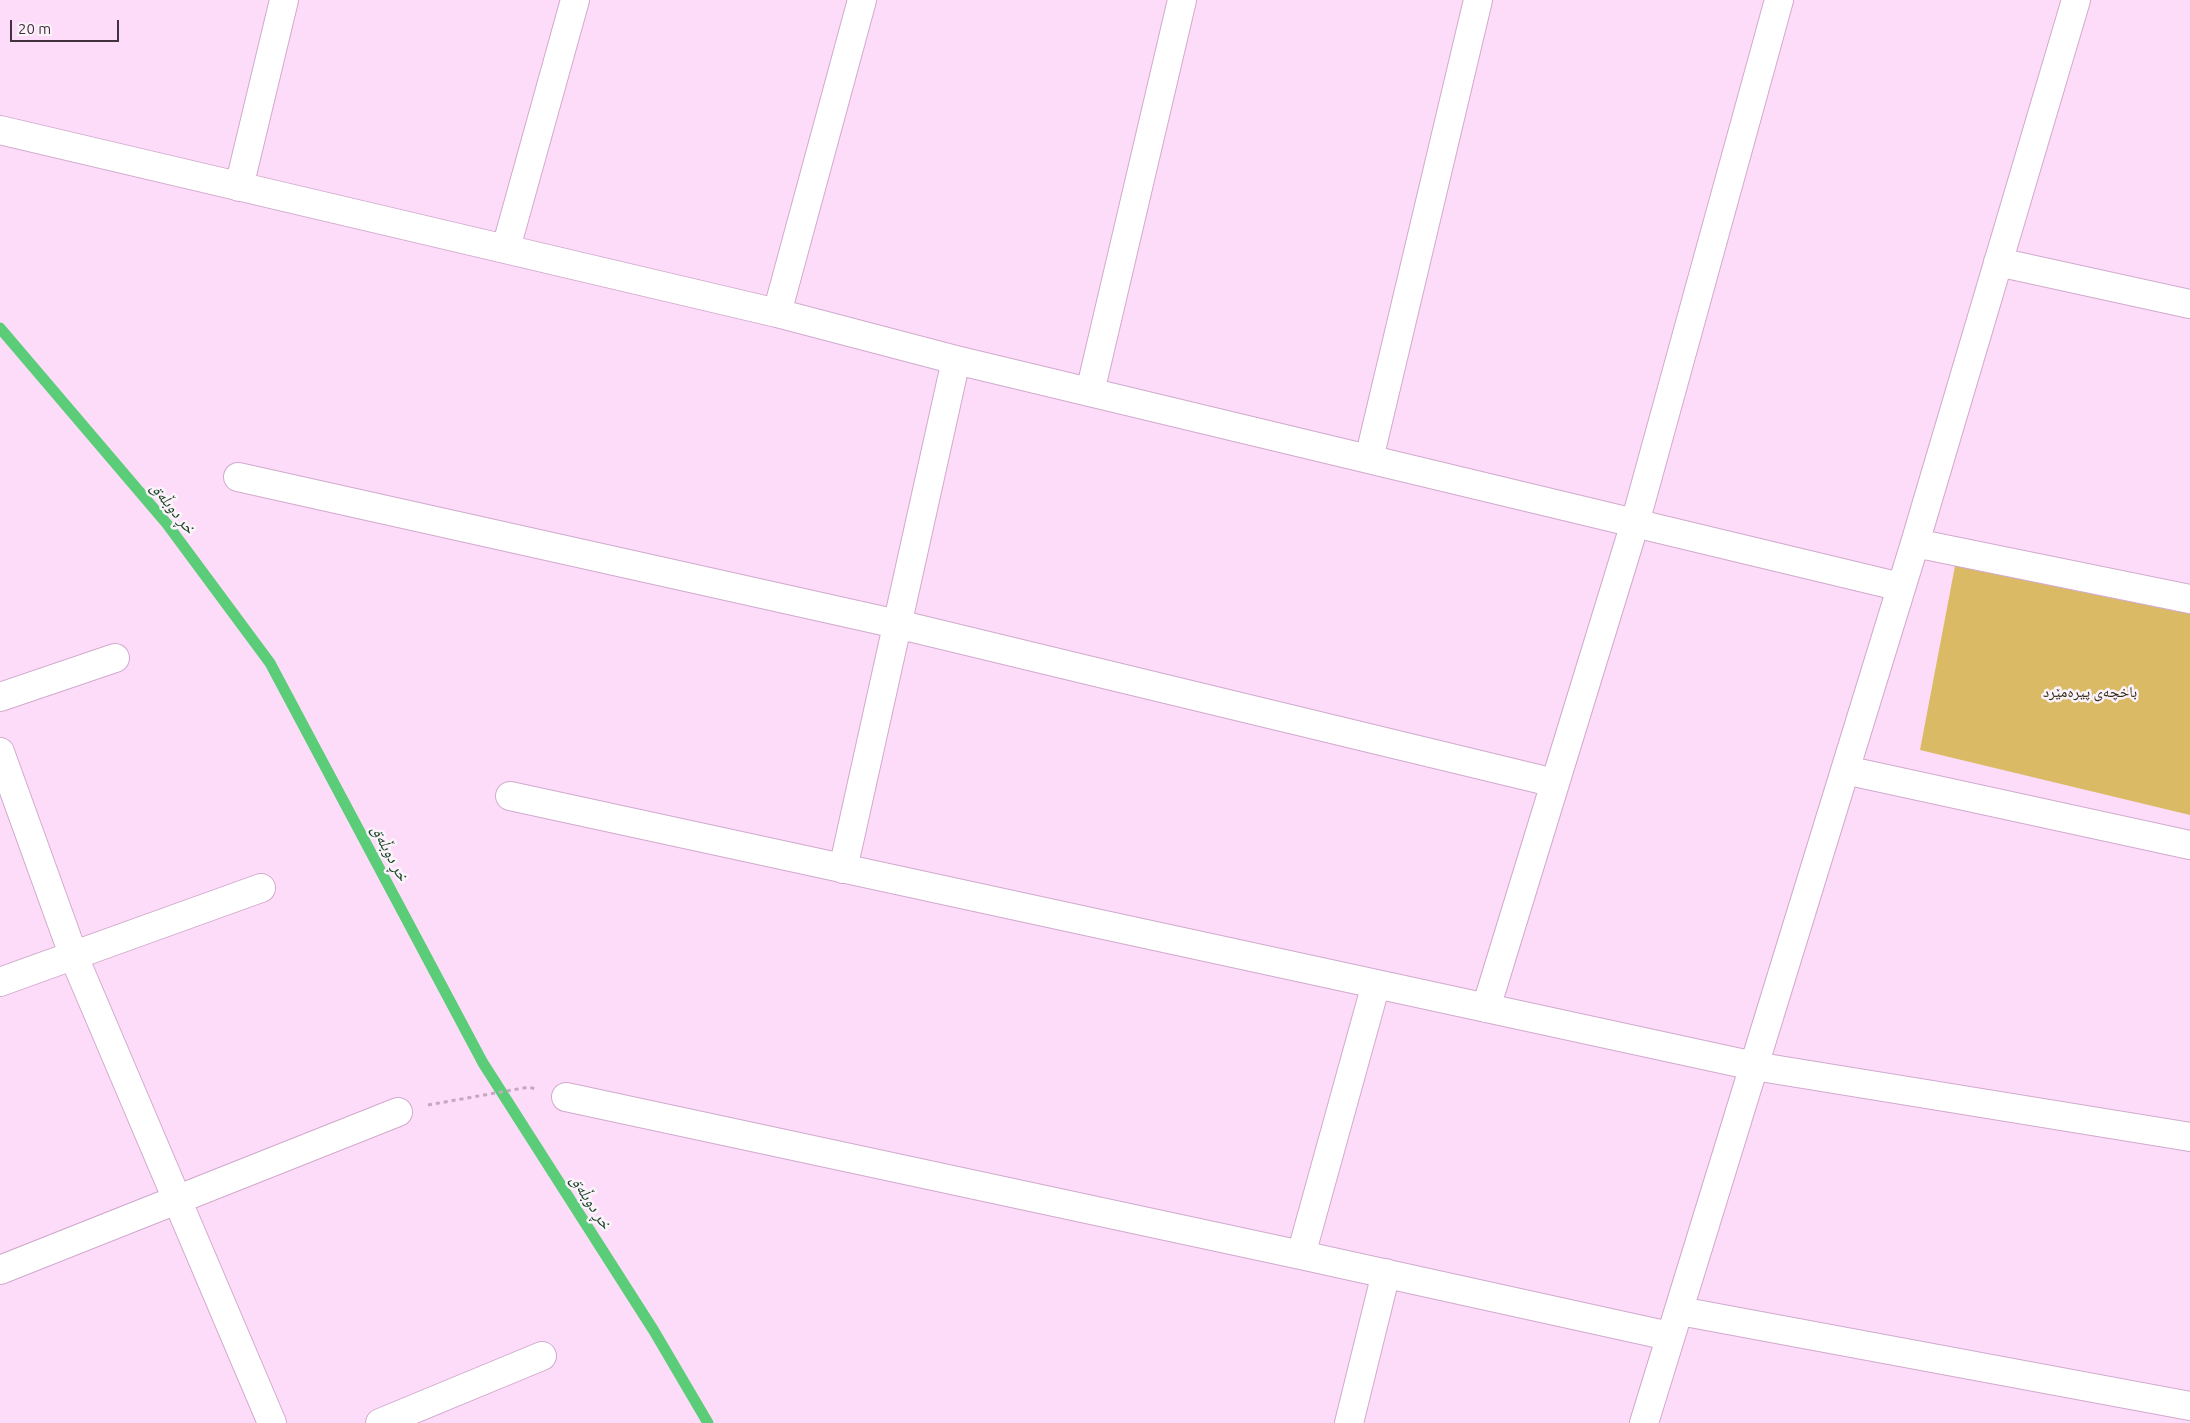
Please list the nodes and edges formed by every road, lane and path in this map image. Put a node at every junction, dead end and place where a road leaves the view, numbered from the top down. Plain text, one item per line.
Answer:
1 (284, 0) edge
2 (575, 0) edge
3 (862, 0) edge
4 (1182, 0) edge
5 (1478, 0) edge
6 (1780, 0) edge
7 (2076, 0) edge
8 (0, 130) edge
9 (239, 187) junction
10 (506, 248) junction
11 (1998, 262) junction
12 (2190, 304) edge
13 (777, 313) junction
14 (956, 360) junction
15 (1090, 392) junction
16 (1369, 459) junction
17 (238, 478) dead end
18 (1634, 523) junction
19 (1914, 543) junction
20 (1901, 587) junction
21 (2190, 599) edge
22 (897, 624) junction
23 (115, 658) dead end
24 (0, 697) edge
25 (0, 752) edge
26 (1846, 770) junction
27 (1555, 784) junction
28 (510, 796) dead end
29 (2190, 845) edge
30 (843, 869) junction
31 (261, 888) dead end
32 (74, 957) junction
33 (0, 982) edge
34 (1376, 984) junction
35 (1486, 1008) junction
36 (1754, 1066) junction
37 (529, 1087) dead end
38 (566, 1097) dead end
39 (408, 1109) joint
40 (2190, 1137) edge
41 (179, 1201) junction
42 (1301, 1254) junction
43 (0, 1270) edge
44 (1386, 1273) junction
45 (1680, 1311) junction
46 (1669, 1336) junction
47 (542, 1356) dead end
48 (2190, 1406) edge
49 (272, 1423) edge
50 (380, 1423) edge
51 (1349, 1423) edge
52 (1644, 1423) edge

1 - 9 street
2 - 10 street
3 - 13 street
4 - 15 street
5 - 16 street
6 - 18 street
7 - 11 street
8 - 9 street
9 - 10 street
10 - 13 street
11 - 12 street
11 - 19 street
13 - 14 street
14 - 15 street
14 - 22 street
15 - 16 street
16 - 18 street
17 - 22 street
18 - 20 street
18 - 27 street
19 - 20 street
19 - 21 street
20 - 26 street
22 - 27 street
22 - 30 street
23 - 24 street
25 - 32 street
26 - 29 street
26 - 36 street
27 - 35 street
28 - 30 street
30 - 34 street
31 - 32 street
32 - 33 street
32 - 41 street
34 - 35 street
34 - 42 street
35 - 36 street
36 - 40 street
36 - 45 street
37 - 39 path
38 - 42 street
39 - 41 street
41 - 43 street
41 - 49 street
42 - 44 street
44 - 46 street
44 - 51 street
45 - 46 street
45 - 48 street
46 - 52 street
47 - 50 street

